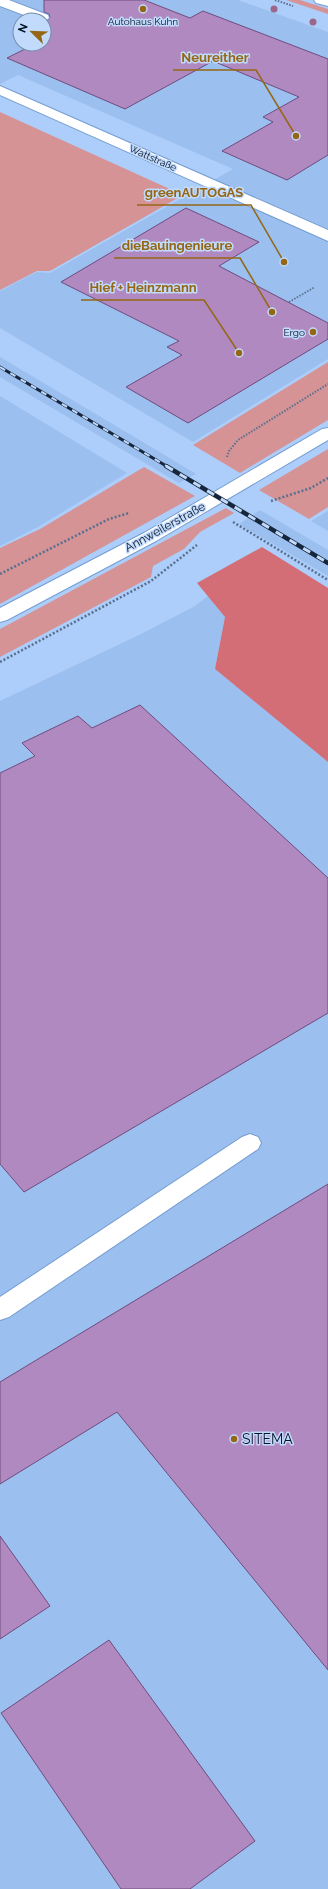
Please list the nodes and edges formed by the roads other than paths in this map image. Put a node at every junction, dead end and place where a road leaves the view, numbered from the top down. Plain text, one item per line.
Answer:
1 (321, 0) edge
2 (0, 1) edge
3 (328, 2) edge
4 (28, 12) edge
5 (0, 90) edge
6 (328, 236) edge
7 (328, 433) edge
8 (0, 616) edge
9 (250, 1143) dead end
10 (0, 1310) edge

1 - 3 street
2 - 4 lane
5 - 6 street, Wattstraße
7 - 8 street, Annweilerstraße
9 - 10 lane

